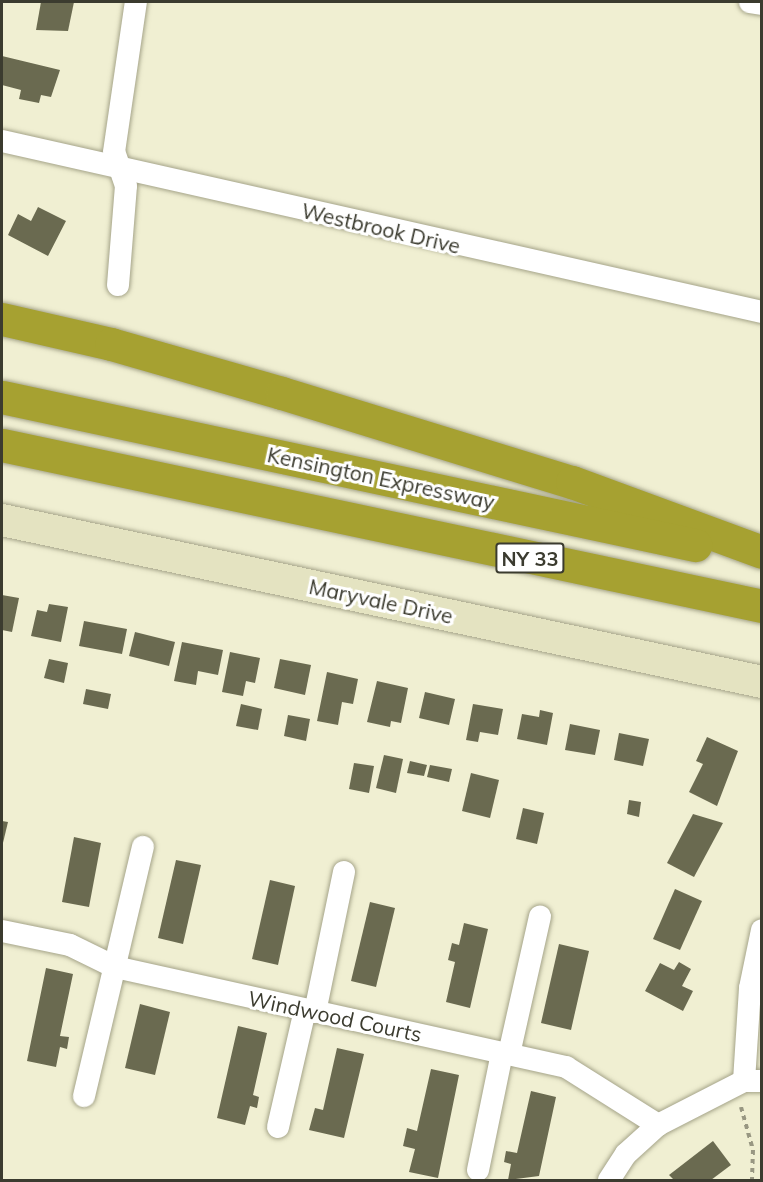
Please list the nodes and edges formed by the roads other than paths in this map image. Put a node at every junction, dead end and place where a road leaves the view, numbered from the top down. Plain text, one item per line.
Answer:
1 (136, 2) edge
2 (750, 2) edge
3 (762, 4) edge
4 (2, 141) edge
5 (118, 168) junction
6 (118, 285) dead end
7 (762, 312) edge
8 (2, 319) edge
9 (2, 397) edge
10 (2, 445) edge
11 (2, 520) edge
12 (762, 552) edge
13 (762, 559) edge
14 (762, 606) edge
15 (762, 682) edge
16 (142, 847) dead end
17 (344, 872) dead end
18 (540, 916) dead end
19 (762, 930) edge
20 (2, 931) edge
21 (115, 967) junction
22 (310, 1011) junction
23 (506, 1054) junction
24 (747, 1082) edge
25 (84, 1096) dead end
26 (658, 1125) junction
27 (278, 1127) dead end
28 (478, 1170) dead end
29 (609, 1180) edge

1 - 5 street
2 - 3 street
4 - 5 street, Westbrook Drive
5 - 6 street
5 - 7 street, Westbrook Drive
8 - 12 highway
9 - 13 highway, Kensington Expressway / NY 33
10 - 14 highway, NY 33
11 - 15 street, Maryvale Drive
16 - 21 street
17 - 22 street
18 - 23 street
19 - 24 street
20 - 21 street, Windwood Courts
21 - 22 street, Windwood Courts
21 - 25 street
22 - 23 street, Windwood Courts
22 - 27 street
23 - 26 street, Windwood Courts
23 - 28 street
24 - 26 street
26 - 29 street

